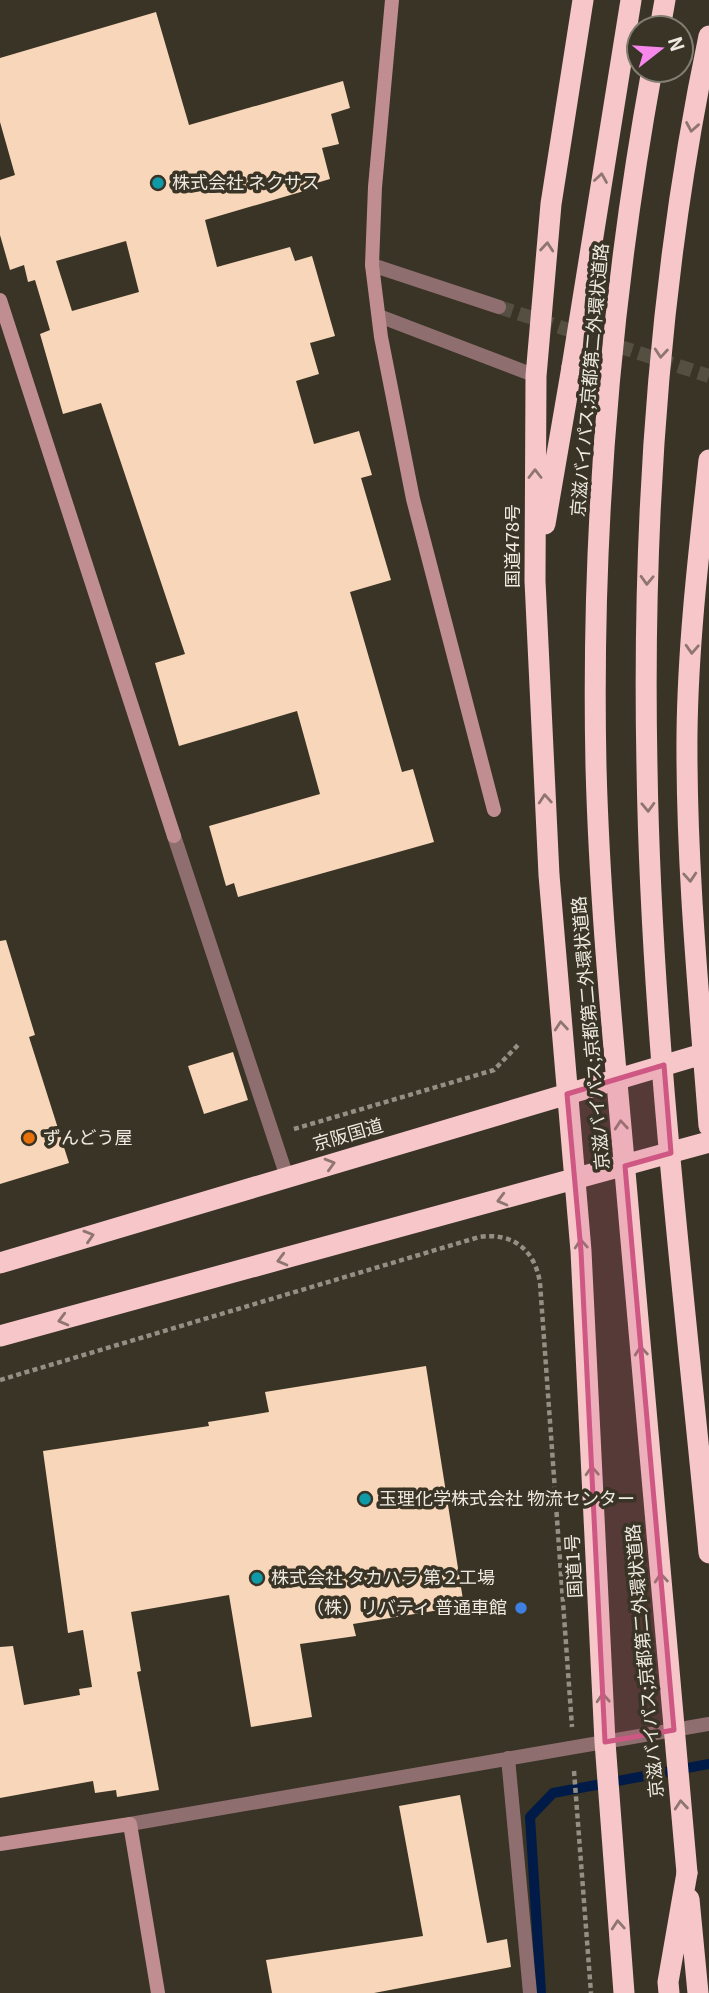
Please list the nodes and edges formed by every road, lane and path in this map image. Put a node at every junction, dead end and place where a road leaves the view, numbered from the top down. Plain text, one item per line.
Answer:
1 (392, 0) edge
2 (583, 0) edge
3 (631, 0) edge
4 (709, 36) edge
5 (650, 84) edge
6 (372, 265) junction
7 (0, 300) edge
8 (499, 307) tunnel mouth
9 (379, 316) junction
10 (536, 376) junction
11 (709, 460) edge
12 (535, 582) junction
13 (494, 810) dead end
14 (519, 1044) dead end
15 (706, 1053) edge
16 (567, 1094) junction
17 (709, 1126) edge
18 (273, 1135) junction
19 (670, 1135) junction
20 (709, 1142) edge
21 (287, 1177) junction
22 (575, 1180) junction
23 (0, 1263) edge
24 (0, 1336) edge
25 (0, 1380) edge
26 (709, 1394) edge
27 (709, 1553) edge
28 (709, 1724) edge
29 (605, 1742) junction
30 (572, 1747) junction
31 (508, 1758) junction
32 (130, 1824) junction
33 (0, 1844) edge
34 (687, 1873) junction
35 (158, 1993) edge
36 (530, 1993) edge
37 (591, 1993) edge
38 (624, 1993) edge
39 (669, 1993) edge
40 (698, 1993) edge

1 - 6 street
10 -> 2 highway, 国道478号
12 -> 3 highway, bridge
4 -> 19 highway, bridge
34 -> 5 highway, 京滋バイパス;京都第二外環状道路, bridge
6 - 8 street
6 - 9 street
7 - 18 street
9 - 10 street
9 - 13 street
12 -> 10 highway, 国道478号
11 -> 15 highway
16 -> 12 highway, 国道478号
14 - 18 path
15 - 16 highway, 京阪国道
15 - 17 highway
21 -> 16 highway, 京阪国道
16 - 22 highway, 国道1号
18 - 21 street
19 - 26 highway, bridge
19 - 27 highway, bridge
20 - 22 highway
23 -> 21 highway, 京阪国道
22 -> 24 highway
29 -> 22 highway, 国道1号
25 - 30 path
28 - 29 street
29 - 30 street
38 -> 29 highway, 国道1号
30 - 31 street
30 - 37 path
31 - 32 street
31 - 36 street
32 - 33 street
32 - 35 street
34 - 39 highway
34 - 40 highway, 京滋バイパス;京都第二外環状道路

